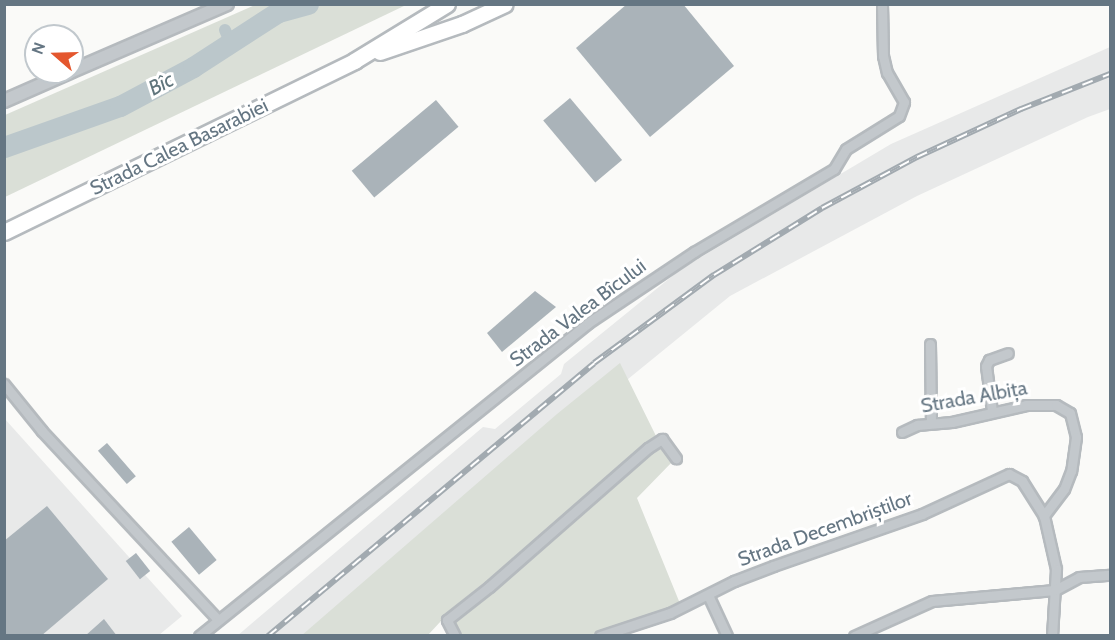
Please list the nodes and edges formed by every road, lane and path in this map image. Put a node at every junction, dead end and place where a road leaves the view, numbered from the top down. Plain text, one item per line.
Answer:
1 (227, 4) edge
2 (447, 4) edge
3 (505, 4) edge
4 (882, 4) edge
5 (354, 61) junction
6 (84, 66) edge
7 (43, 84) edge
8 (4, 101) edge
9 (4, 232) edge
10 (930, 344) dead end
11 (1008, 353) dead end
12 (4, 384) edge
13 (992, 411) junction
14 (931, 422) junction
15 (902, 432) dead end
16 (676, 458) dead end
17 (1044, 516) junction
18 (1110, 575) edge
19 (1054, 590) junction
20 (708, 594) junction
21 (218, 620) junction
22 (199, 636) edge
23 (455, 636) edge
24 (600, 636) edge
25 (727, 636) edge
26 (854, 636) edge
27 (1052, 636) edge

1 - 6 street
2 - 5 main road, Strada Calea Basarabiei
3 - 5 main road, Strada Calea Basarabiei
4 - 21 street, Strada Valea Bîcului
5 - 9 main road, Strada Calea Basarabiei
7 - 8 street
10 - 14 street
11 - 13 street
12 - 21 street
13 - 14 street, Strada Albița
13 - 17 street, Strada Albița
14 - 15 street, Strada Albița
16 - 23 street
17 - 19 street
17 - 20 street, Strada Decembriștilor
18 - 19 street
19 - 26 street
19 - 27 street
20 - 24 street, Strada Decembriștilor
20 - 25 street
21 - 22 street, Strada Valea Bîcului

